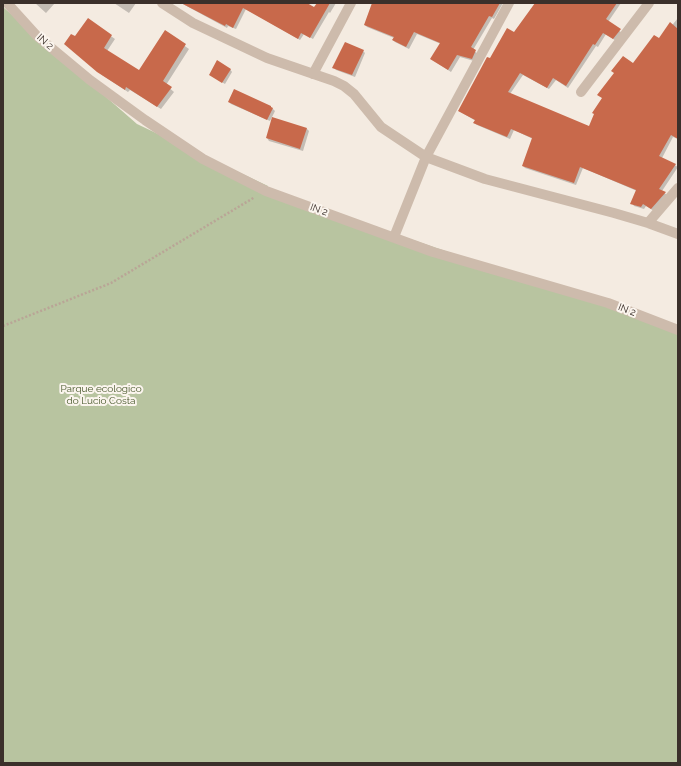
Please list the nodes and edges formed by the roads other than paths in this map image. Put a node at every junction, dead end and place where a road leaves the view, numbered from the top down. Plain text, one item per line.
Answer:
1 (7, 3) edge
2 (162, 3) edge
3 (351, 3) edge
4 (509, 3) edge
5 (649, 3) edge
6 (312, 74) junction
7 (581, 92) dead end
8 (426, 157) junction
9 (678, 188) edge
10 (648, 223) junction
11 (678, 234) edge
12 (394, 237) junction
13 (678, 330) edge

1 - 12 street, IN 2
2 - 6 street
3 - 6 street
4 - 8 street
5 - 7 street
6 - 8 street
8 - 10 street
8 - 12 street
9 - 10 street
10 - 11 street
12 - 13 street, IN 2

